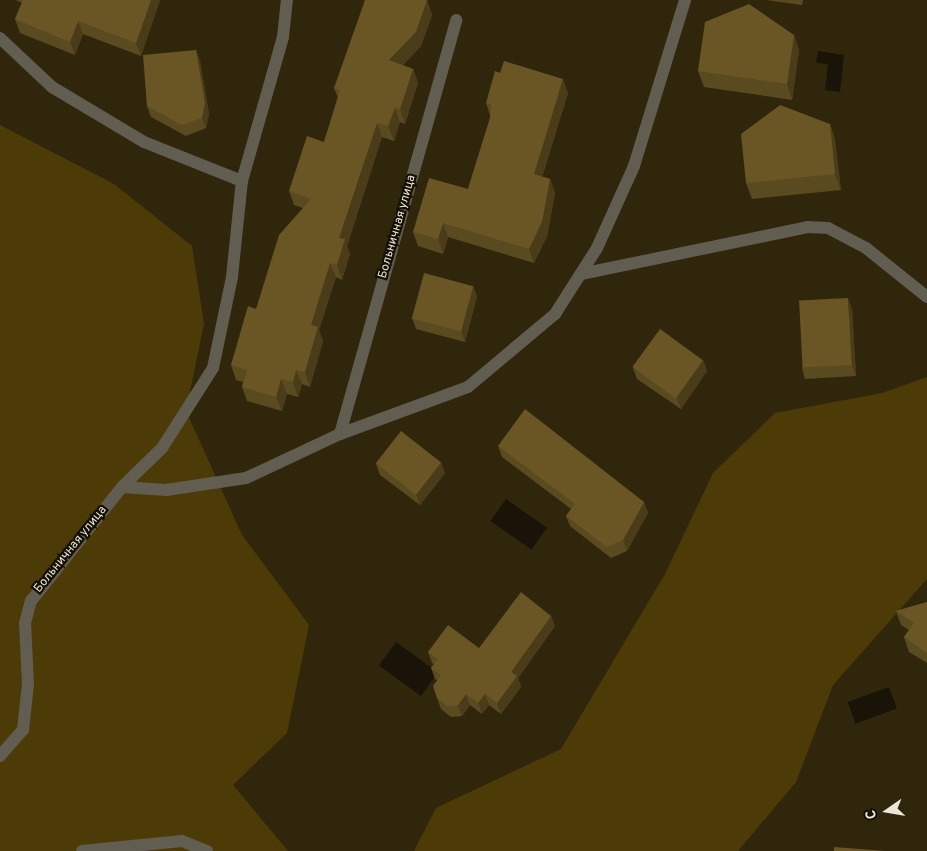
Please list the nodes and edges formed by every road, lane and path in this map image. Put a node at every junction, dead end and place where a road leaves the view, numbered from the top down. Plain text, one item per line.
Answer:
1 (287, 0) edge
2 (685, 0) edge
3 (456, 20) dead end
4 (0, 38) edge
5 (242, 180) junction
6 (581, 274) junction
7 (927, 297) edge
8 (340, 434) junction
9 (122, 487) junction
10 (0, 756) edge
11 (82, 851) edge
12 (207, 851) edge

1 - 5 street, Больничная улица
2 - 6 street
3 - 8 street, Больничная улица
4 - 5 street
5 - 9 street, Больничная улица
6 - 7 street
6 - 8 street
8 - 9 street
9 - 10 street, Больничная улица
11 - 12 street

